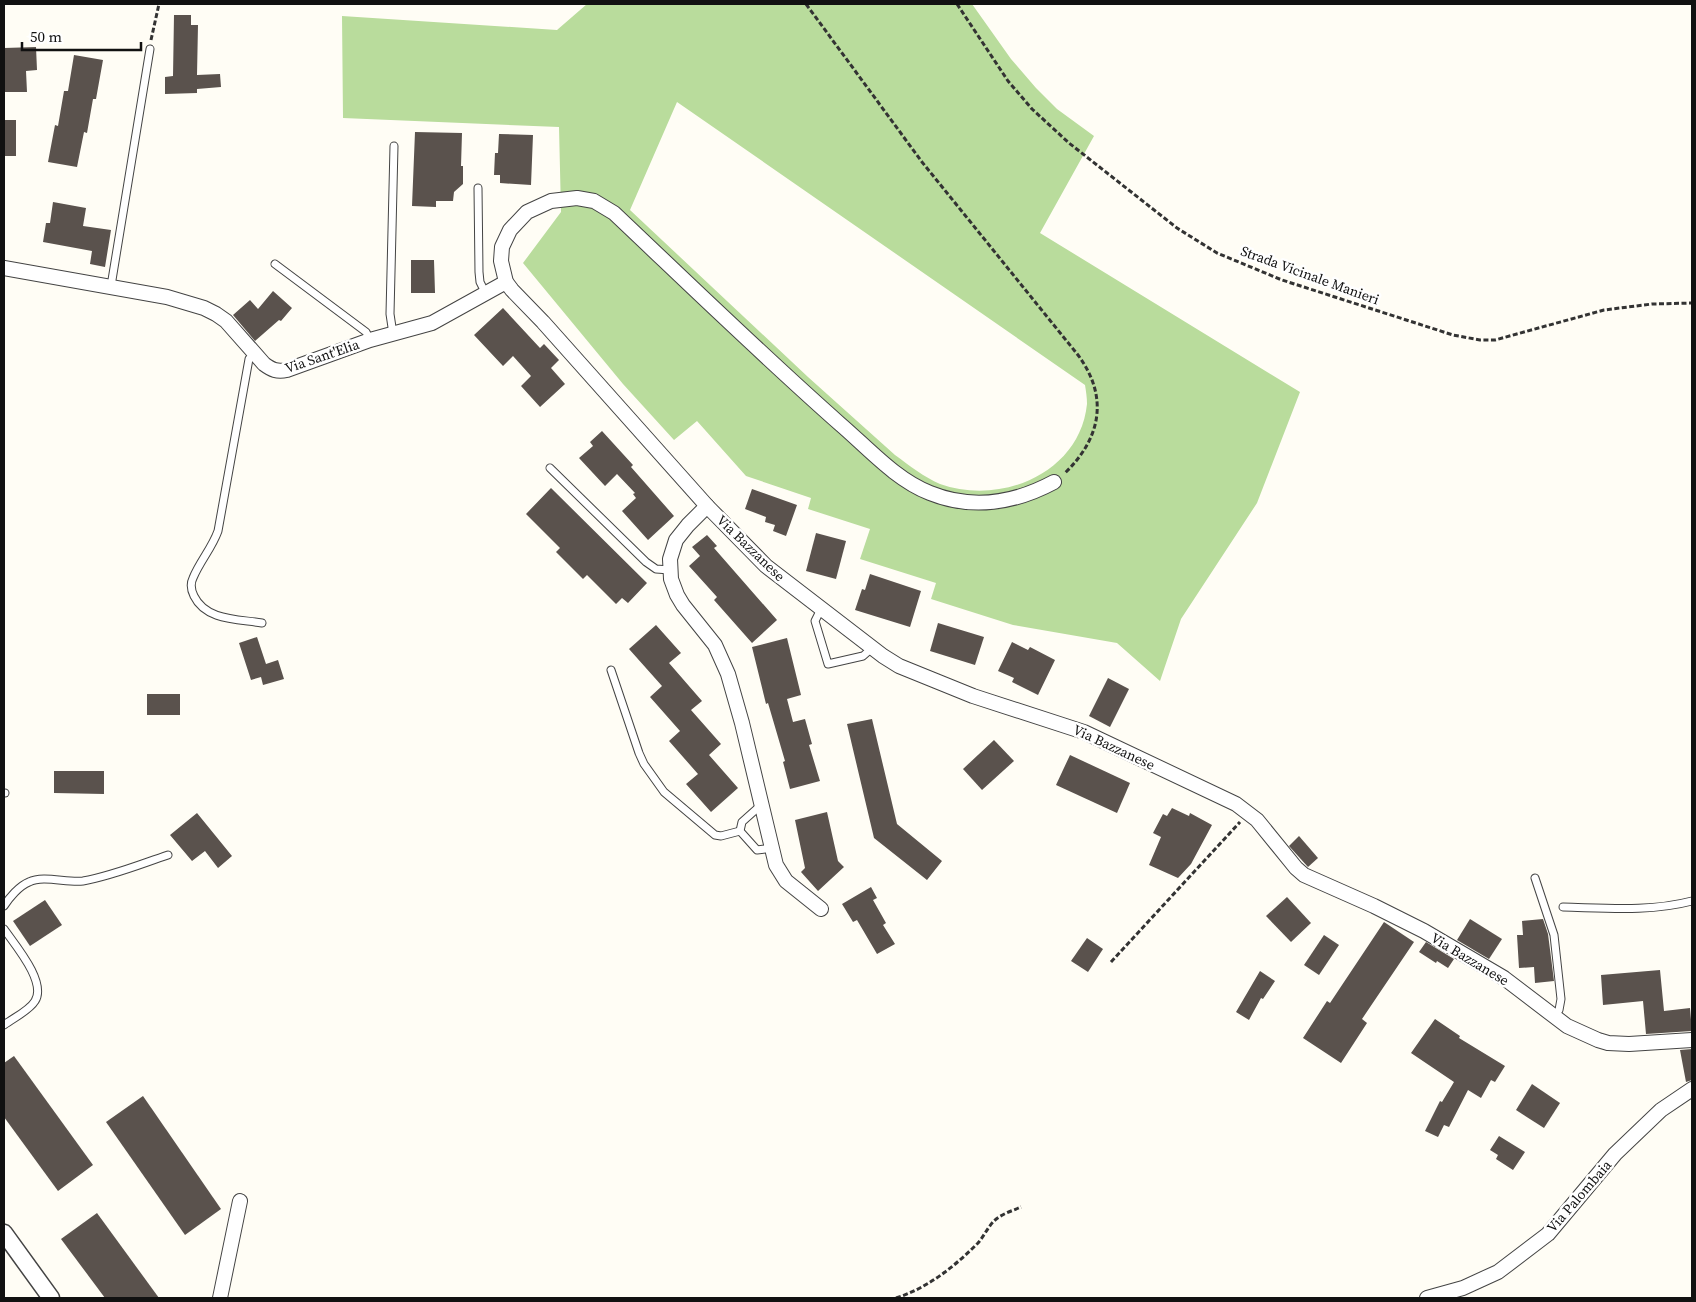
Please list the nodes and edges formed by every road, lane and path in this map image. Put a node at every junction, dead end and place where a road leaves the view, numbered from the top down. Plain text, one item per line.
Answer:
1 (159, 4) edge
2 (806, 4) edge
3 (957, 4) edge
4 (150, 49) joint
5 (394, 146) dead end
6 (478, 188) dead end
7 (275, 264) dead end
8 (4, 268) edge
9 (506, 282) junction
10 (111, 286) junction
11 (485, 292) junction
12 (1692, 302) edge
13 (393, 334) junction
14 (370, 340) junction
15 (254, 353) junction
16 (550, 468) dead end
17 (1054, 482) joint
18 (707, 506) junction
19 (670, 570) junction
20 (821, 609) junction
21 (262, 623) dead end
22 (872, 648) junction
23 (611, 670) dead end
24 (762, 805) junction
25 (1249, 812) junction
26 (740, 831) junction
27 (771, 845) junction
28 (168, 855) dead end
29 (1536, 878) dead end
30 (1692, 901) edge
31 (4, 906) edge
32 (1563, 907) dead end
33 (821, 909) dead end
34 (4, 929) edge
35 (1111, 962) dead end
36 (1554, 1016) junction
37 (4, 1025) edge
38 (1692, 1040) edge
39 (1692, 1088) edge
40 (240, 1201) dead end
41 (1021, 1207) dead end
42 (4, 1234) edge
43 (51, 1298) edge
44 (220, 1298) edge
45 (896, 1298) edge
46 (1428, 1298) edge

1 - 4 path
2 - 17 path
3 - 12 path, Strada Vicinale Manieri
4 - 10 lane
5 - 13 lane
6 - 11 lane
7 - 14 lane
8 - 10 street, Via Sant'Elia
9 - 11 street, Via Sant'Elia
9 - 17 street, Via Bazzanese
9 - 18 street, Via Bazzanese
10 - 15 street, Via Sant'Elia
11 - 13 street, Via Sant'Elia
13 - 14 street, Via Sant'Elia
14 - 15 street, Via Sant'Elia
15 - 21 lane
16 - 19 lane
18 - 19 street
18 - 20 street, Via Bazzanese
19 - 24 street
20 - 22 street, Via Bazzanese
20 - 22 lane
22 - 25 street, Via Bazzanese
23 - 26 lane
24 - 26 lane
24 - 27 street
25 - 35 path
25 - 36 street, Via Bazzanese
26 - 27 lane
27 - 33 street
28 - 31 lane
29 - 36 lane
30 - 32 lane
34 - 37 lane
36 - 38 street, Via Bazzanese
39 - 46 street, Via Palombaia
40 - 44 street
41 - 45 path
42 - 43 street

